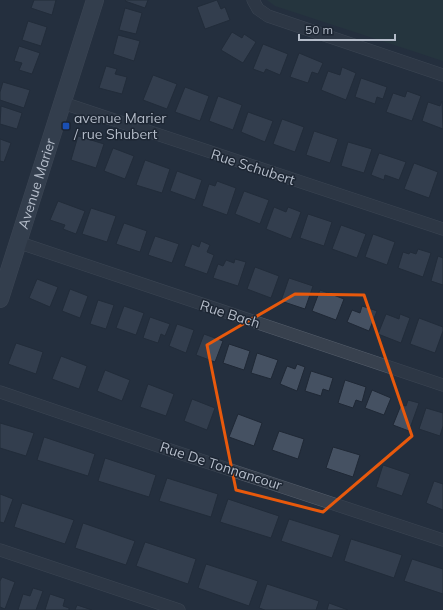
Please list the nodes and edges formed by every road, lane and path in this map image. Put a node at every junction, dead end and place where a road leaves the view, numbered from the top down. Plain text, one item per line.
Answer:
1 (95, 0) edge
2 (253, 0) edge
3 (443, 75) edge
4 (63, 103) junction
5 (443, 229) edge
6 (17, 242) junction
7 (0, 299) edge
8 (443, 385) edge
9 (0, 392) edge
10 (443, 540) edge
11 (0, 550) edge
12 (179, 610) edge

1 - 4 street, Avenue Marier
2 - 3 street
4 - 5 street, Rue Schubert
4 - 6 street, Avenue Marier
6 - 7 street, Avenue Marier
6 - 8 street, Rue Bach
9 - 10 street, Rue De Tonnancour
11 - 12 street

